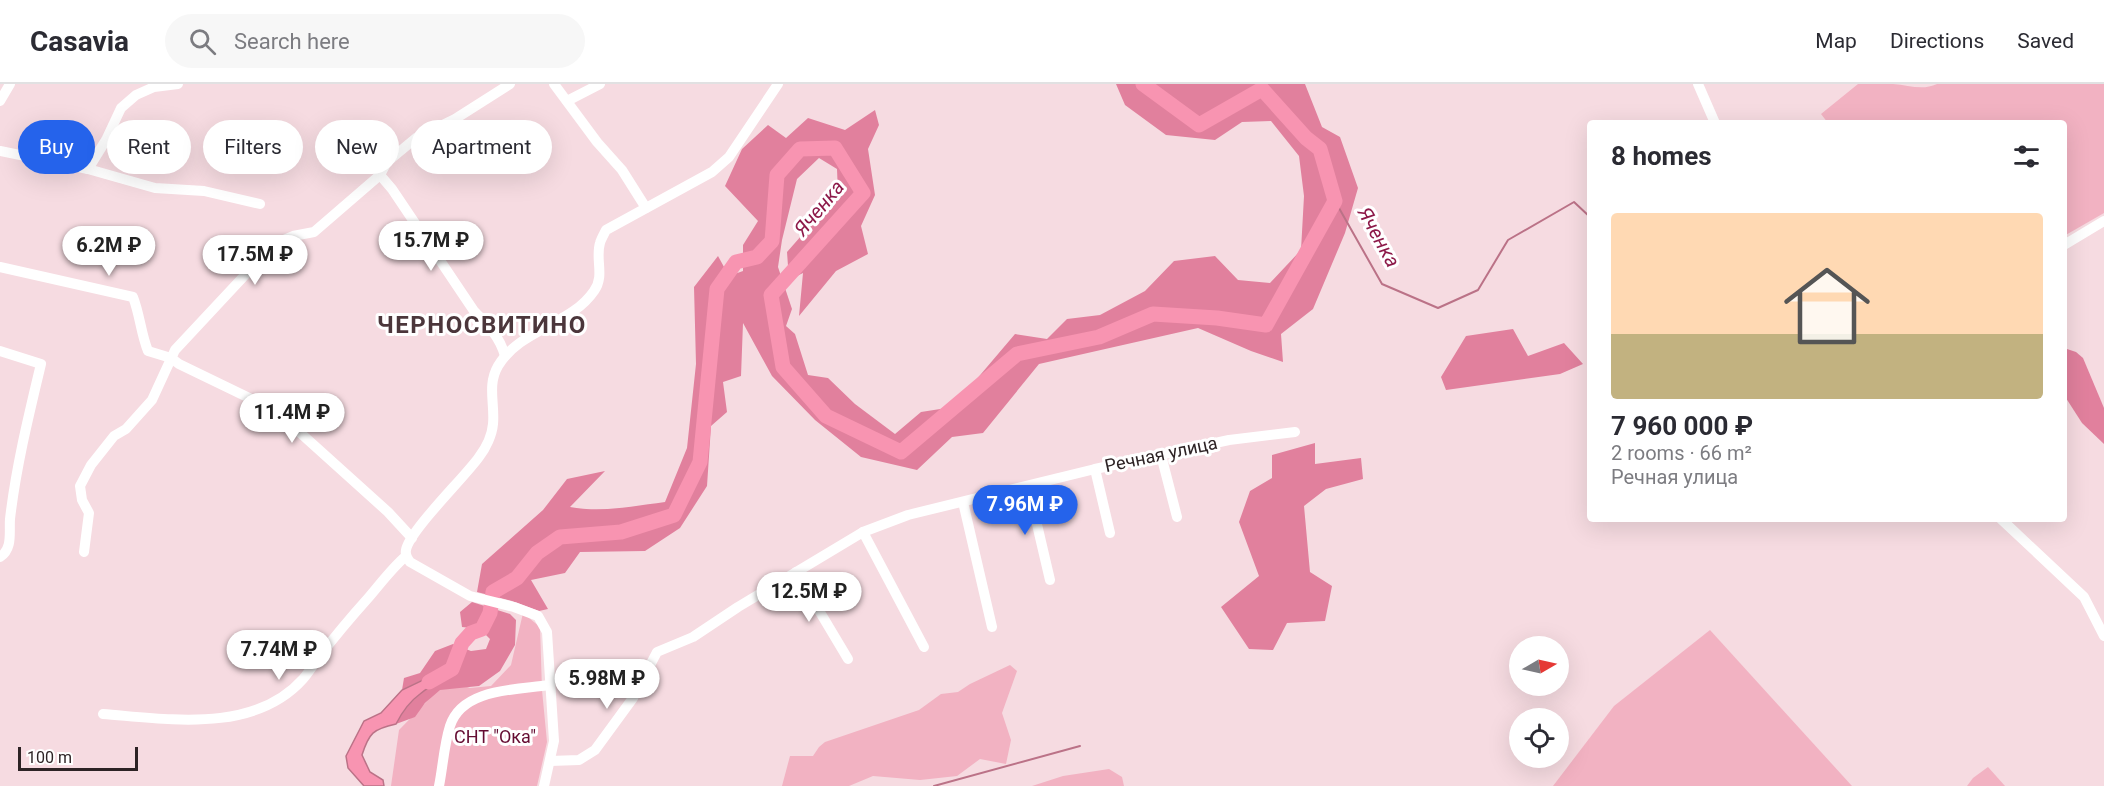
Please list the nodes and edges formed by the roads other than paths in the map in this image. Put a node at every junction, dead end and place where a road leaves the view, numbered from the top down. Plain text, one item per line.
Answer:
1 (10, 84) edge
2 (178, 84) edge
3 (510, 84) edge
4 (554, 84) edge
5 (600, 84) edge
6 (778, 84) edge
7 (1698, 84) edge
8 (0, 101) edge
9 (567, 101) junction
10 (1714, 120) edge
11 (0, 151) edge
12 (18, 155) edge
13 (95, 158) edge
14 (95, 171) edge
15 (380, 175) junction
16 (260, 204) dead end
17 (646, 208) junction
18 (2104, 221) edge
19 (2067, 243) edge
20 (0, 267) edge
21 (0, 351) edge
22 (505, 356) junction
23 (171, 358) junction
24 (1295, 432) dead end
25 (1161, 455) junction
26 (1095, 469) junction
27 (1028, 486) junction
28 (963, 502) junction
29 (1176, 517) dead end
30 (2004, 522) edge
31 (863, 532) junction
32 (1110, 533) dead end
33 (412, 538) junction
34 (84, 552) dead end
35 (0, 556) edge
36 (406, 556) junction
37 (796, 572) junction
38 (1050, 580) dead end
39 (992, 627) dead end
40 (2104, 636) edge
41 (924, 647) dead end
42 (848, 659) dead end
43 (549, 685) junction
44 (103, 714) dead end
45 (550, 761) junction
46 (439, 786) edge
47 (544, 786) edge

1 - 8 street
2 - 13 street
3 - 15 street
4 - 9 street
5 - 9 street
6 - 17 street
7 - 10 street
9 - 17 street
11 - 12 street
14 - 16 street
15 - 22 street
15 - 23 street
17 - 22 street
18 - 19 street
20 - 23 street
21 - 35 street
22 - 33 street
23 - 33 street
23 - 34 street
24 - 25 street, Речная улица
25 - 26 street, Речная улица
25 - 29 street
26 - 27 street, Речная улица
26 - 32 street
27 - 28 street, Речная улица
27 - 38 street
28 - 31 street, Речная улица
28 - 39 street
30 - 40 street
31 - 37 street, Речная улица
31 - 41 street
33 - 36 street
36 - 43 street
36 - 44 street
37 - 42 street
37 - 45 street, Речная улица
43 - 45 street
43 - 46 street
45 - 47 street

